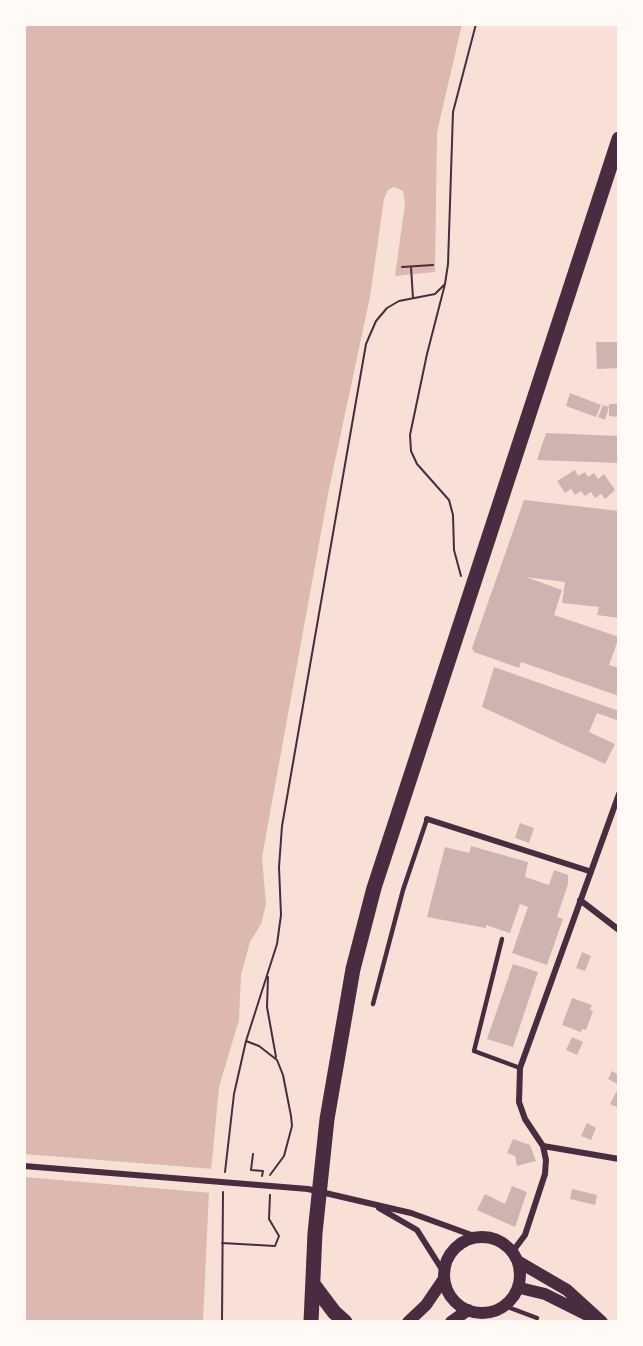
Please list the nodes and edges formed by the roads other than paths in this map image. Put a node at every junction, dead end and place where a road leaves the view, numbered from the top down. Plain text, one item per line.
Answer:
1 (619, 139) edge
2 (619, 794) edge
3 (428, 819) joint
4 (590, 871) junction
5 (580, 900) junction
6 (619, 930) edge
7 (502, 939) dead end
8 (373, 1004) dead end
9 (520, 1068) junction
10 (543, 1146) junction
11 (619, 1159) edge
12 (24, 1166) edge
13 (370, 1203) junction
14 (477, 1237) junction
15 (513, 1251) junction
16 (519, 1262) junction
17 (443, 1276) junction
18 (313, 1284) junction
19 (520, 1288) junction
20 (505, 1306) junction
21 (468, 1311) junction
22 (537, 1318) dead end
23 (311, 1322) edge
24 (345, 1322) edge
25 (408, 1322) edge
26 (451, 1322) edge
27 (601, 1322) edge

1 - 18 highway
2 - 4 street
3 - 4 street
3 - 8 lane
4 - 5 street
5 - 6 street
5 - 9 street
7 - 9 lane
9 - 10 street
10 - 11 street
10 - 15 street
12 - 13 street
13 - 14 street
13 - 17 street
14 - 15 main road
14 - 17 main road
15 - 16 main road
16 - 19 main road
16 - 27 main road
17 - 21 main road
17 - 25 main road
18 - 23 highway
18 - 24 highway
19 - 20 main road
19 - 27 main road
20 - 21 main road
20 - 22 lane
21 - 26 main road

